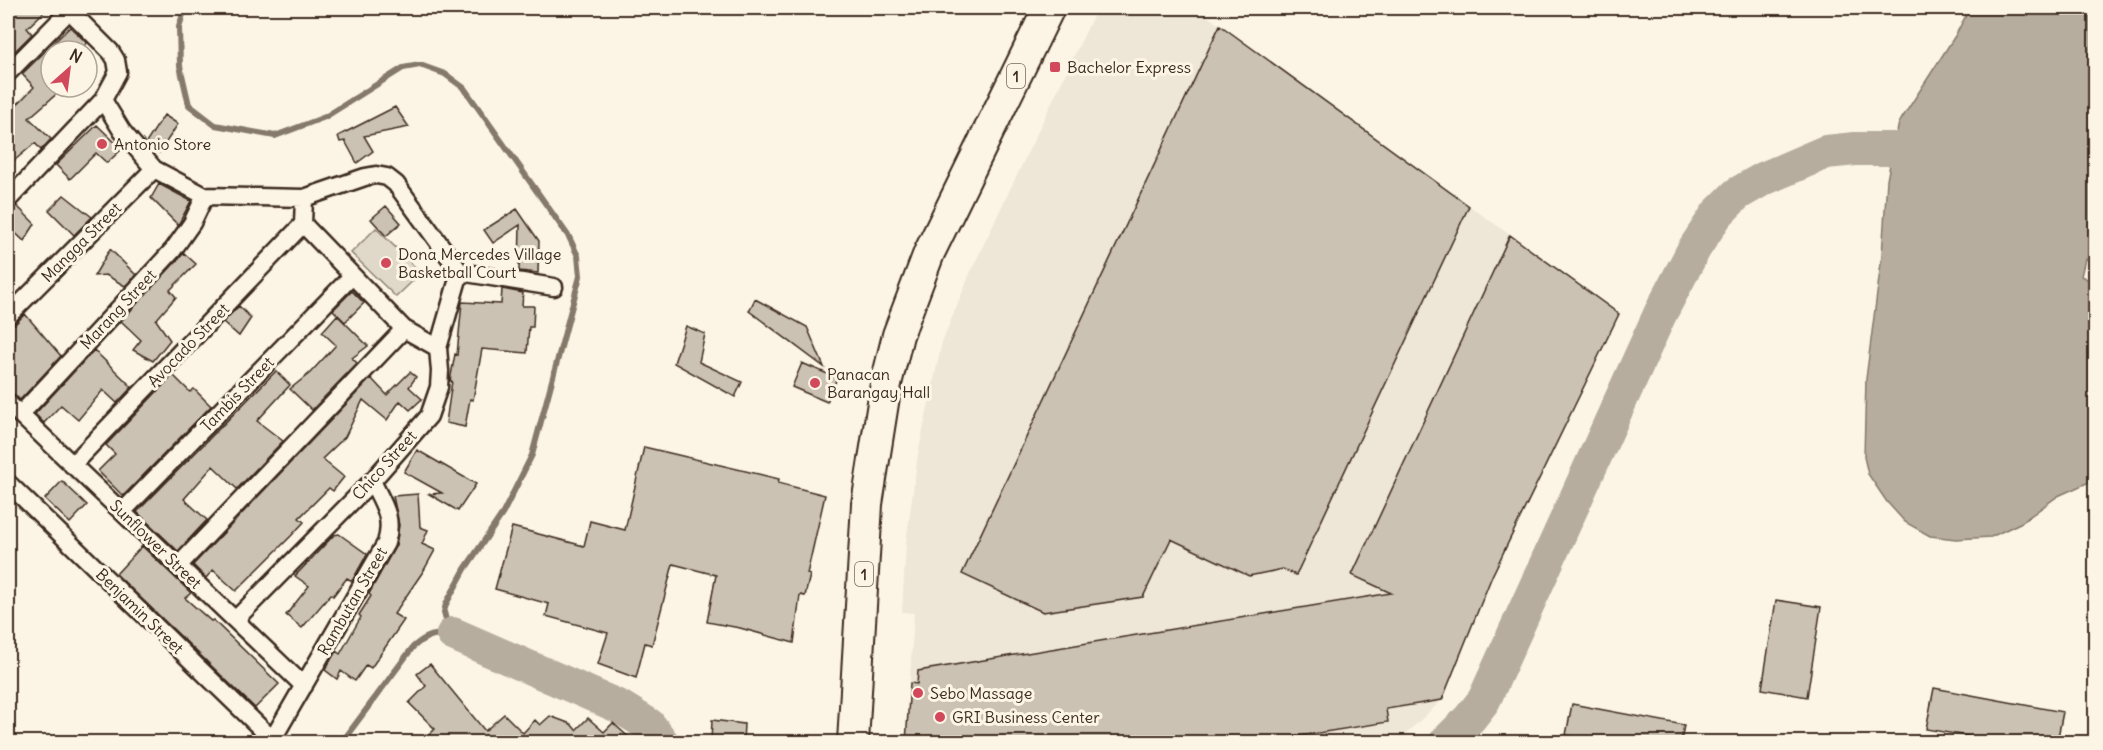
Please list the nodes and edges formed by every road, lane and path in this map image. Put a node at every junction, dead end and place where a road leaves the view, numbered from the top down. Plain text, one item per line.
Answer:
1 (1049, 8) edge
2 (69, 9) edge
3 (9, 68) edge
4 (103, 100) junction
5 (154, 169) junction
6 (205, 196) junction
7 (304, 198) junction
8 (8, 200) edge
9 (303, 225) junction
10 (460, 273) junction
11 (352, 276) junction
12 (554, 287) dead end
13 (8, 316) edge
14 (404, 329) junction
15 (438, 348) junction
16 (8, 403) edge
17 (20, 415) junction
18 (72, 465) junction
19 (372, 481) junction
20 (8, 483) edge
21 (122, 512) junction
22 (178, 566) junction
23 (235, 620) junction
24 (304, 686) junction
25 (272, 741) edge
26 (853, 742) edge

1 - 26 highway, 1
2 - 3 street
2 - 4 street
4 - 5 street
4 - 8 street
5 - 6 street
5 - 13 street, Mangga Street
6 - 7 street
6 - 17 street, Marang Street
7 - 9 street
7 - 10 street
9 - 11 street
9 - 18 street, Avocado Street
10 - 12 street
10 - 15 street, Chico Street
11 - 14 street
11 - 21 street, Tambis Street
14 - 15 street
14 - 22 street
15 - 19 street, Chico Street
16 - 17 street, Sunflower Street
17 - 18 street, Sunflower Street
18 - 21 street, Sunflower Street
19 - 23 street, Chico Street
19 - 24 street, Rambutan Street
20 - 25 street, Benjamin Street
21 - 22 street, Sunflower Street
22 - 23 street, Sunflower Street
23 - 24 street, Sunflower Street
24 - 25 street, Rambutan Street

